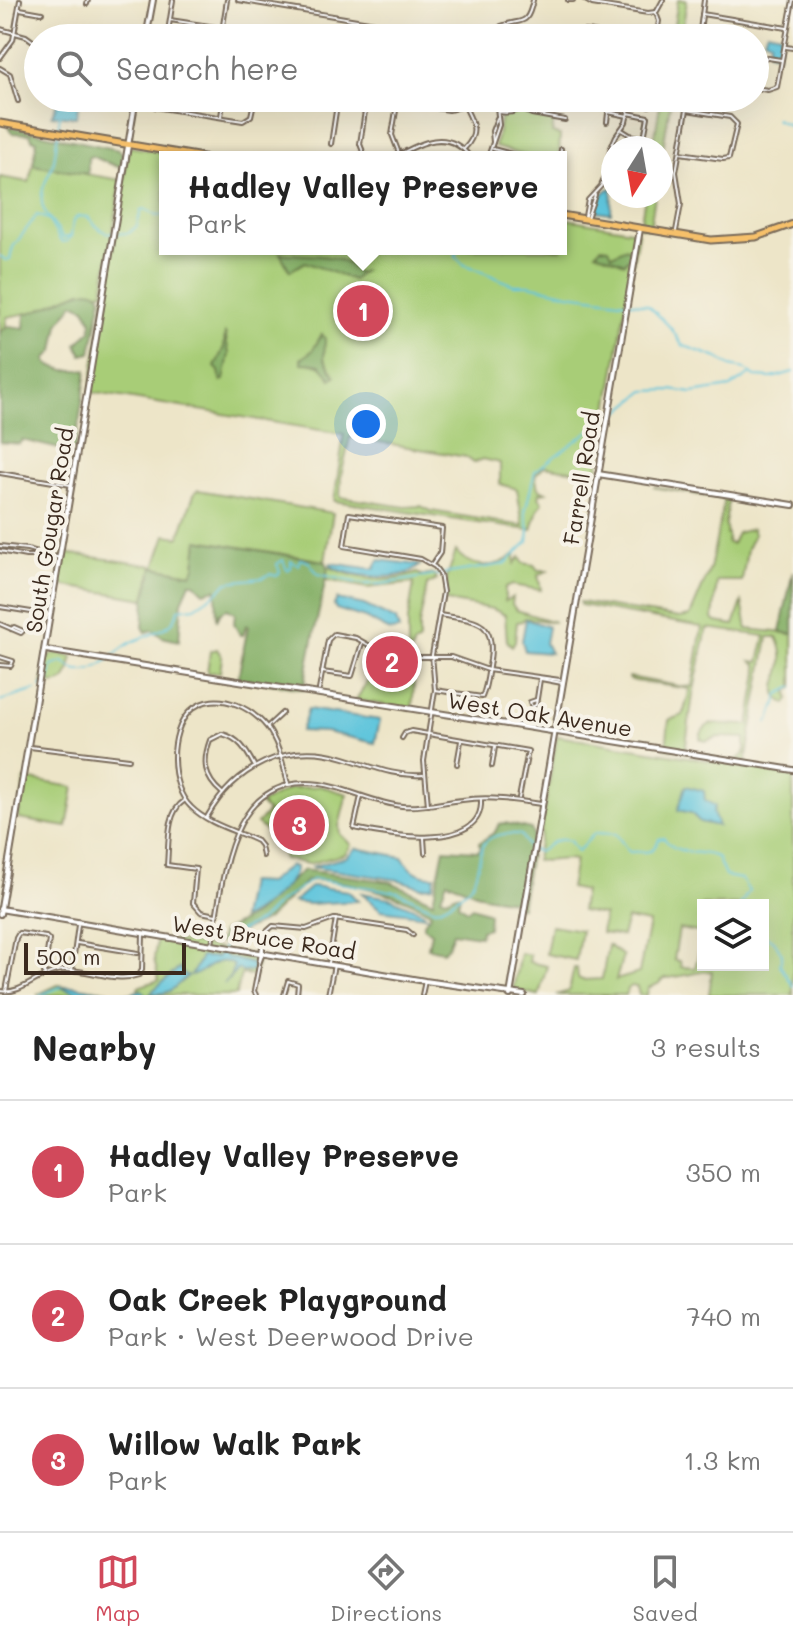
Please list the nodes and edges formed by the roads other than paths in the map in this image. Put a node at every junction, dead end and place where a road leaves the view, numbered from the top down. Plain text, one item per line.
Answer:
1 (20, 0) edge
2 (153, 0) edge
3 (173, 0) edge
4 (227, 0) edge
5 (239, 0) edge
6 (533, 0) edge
7 (568, 0) edge
8 (573, 0) edge
9 (585, 0) edge
10 (663, 0) edge
11 (704, 0) edge
12 (793, 0) edge
13 (19, 9) junction
14 (656, 12) junction
15 (42, 13) dead end
16 (702, 14) junction
17 (170, 20) junction
18 (149, 24) edge
19 (169, 24) edge
20 (196, 24) edge
21 (223, 24) edge
22 (382, 24) edge
23 (511, 24) edge
24 (658, 24) edge
25 (701, 24) edge
26 (763, 24) edge
27 (769, 25) edge
28 (788, 28) junction
29 (0, 29) edge
30 (15, 33) junction
31 (24, 35) edge
32 (785, 46) junction
33 (793, 48) edge
34 (0, 58) edge
35 (769, 58) edge
36 (782, 60) junction
37 (0, 68) edge
38 (769, 89) edge
39 (18, 101) dead end
40 (134, 112) edge
41 (185, 112) edge
42 (222, 112) edge
43 (253, 112) edge
44 (336, 112) edge
45 (365, 112) edge
46 (396, 112) edge
47 (468, 112) edge
48 (498, 112) edge
49 (528, 112) edge
50 (608, 112) joint
51 (649, 112) edge
52 (687, 112) edge
53 (699, 112) edge
54 (628, 114) junction
55 (648, 117) junction
56 (221, 118) junction
57 (565, 120) dead end
58 (607, 122) dead end
59 (0, 123) edge
60 (621, 130) junction
61 (636, 136) edge
62 (644, 136) edge
63 (331, 144) dead end
64 (128, 145) junction
65 (492, 147) junction
66 (464, 149) joint
67 (166, 151) edge
68 (362, 151) edge
69 (398, 151) edge
70 (404, 151) edge
71 (490, 151) edge
72 (501, 151) edge
73 (680, 153) junction
74 (598, 190) junction
75 (567, 216) edge
76 (586, 219) junction
77 (793, 224) edge
78 (640, 229) junction
79 (676, 234) junction
80 (0, 473) edge
81 (598, 474) junction
82 (72, 485) junction
83 (793, 505) edge
84 (0, 546) edge
85 (0, 551) edge
86 (43, 555) junction
87 (61, 558) junction
88 (432, 565) junction
89 (0, 607) edge
90 (51, 615) junction
91 (438, 615) junction
92 (0, 624) edge
93 (11, 629) dead end
94 (363, 642) junction
95 (46, 650) junction
96 (432, 655) junction
97 (0, 657) edge
98 (0, 665) edge
99 (488, 670) junction
100 (322, 672) junction
101 (540, 678) junction
102 (563, 682) junction
103 (319, 690) junction
104 (435, 690) junction
105 (314, 694) junction
106 (323, 696) junction
107 (536, 700) dead end
108 (431, 712) junction
109 (282, 713) dead end
110 (267, 727) junction
111 (554, 733) junction
112 (429, 734) junction
113 (402, 738) dead end
114 (461, 740) junction
115 (495, 746) junction
116 (29, 747) junction
117 (280, 756) junction
118 (129, 759) dead end
119 (457, 764) dead end
120 (254, 766) junction
121 (492, 766) dead end
122 (793, 770) edge
123 (424, 775) junction
124 (288, 786) junction
125 (222, 793) junction
126 (361, 796) junction
127 (481, 798) junction
128 (185, 800) junction
129 (519, 800) junction
130 (542, 804) junction
131 (428, 805) junction
132 (206, 819) junction
133 (235, 831) junction
134 (424, 836) junction
135 (425, 853) dead end
136 (263, 856) dead end
137 (0, 910) edge
138 (217, 915) junction
139 (336, 919) junction
140 (80, 923) junction
141 (145, 934) junction
142 (413, 935) dead end
143 (77, 943) junction
144 (212, 944) junction
145 (261, 953) junction
146 (141, 954) junction
147 (331, 965) junction
148 (72, 971) junction
149 (44, 976) junction
150 (425, 981) junction
151 (0, 991) edge
152 (6, 992) junction
153 (510, 994) edge
154 (255, 995) edge
155 (284, 995) edge
156 (297, 995) edge
157 (328, 995) edge
158 (422, 995) edge
159 (524, 995) edge

1 - 13 street
2 - 18 street
3 - 17 street
4 - 21 street
5 - 22 street
6 - 23 street
7 - 8 street
9 - 14 street
10 - 14 street
11 - 16 street
12 - 28 street
13 - 15 street
13 - 30 street
14 - 24 street
16 - 25 street
16 - 26 street
17 - 19 street
17 - 20 street
27 - 28 street
28 - 32 street
29 - 30 street
30 - 31 street
30 - 34 street
32 - 33 street
32 - 36 street
35 - 36 street
36 - 38 street
37 - 39 street
40 - 64 street, South Gougar Road
41 - 56 street
42 - 56 street
43 - 56 street
44 - 63 street
45 - 68 street
46 - 69 street
47 - 66 street
48 - 65 street
49 - 57 street
50 - 54 street
50 - 58 street
51 - 55 street
52 - 73 street
53 - 73 street
54 - 55 street
54 - 60 street
55 - 62 street
59 - 64 main road
60 - 61 street
60 - 74 street
64 - 67 main road
64 - 82 street, South Gougar Road
65 - 71 street
65 - 72 street
66 - 70 street
73 - 79 street
74 - 76 street
74 - 76 street
75 - 76 main road
76 - 78 main road
77 - 79 main road
78 - 79 main road
78 - 81 street, Farrell Road
80 - 82 street
81 - 83 street
81 - 102 street, Farrell Road
82 - 87 street, South Gougar Road
84 - 86 street
85 - 86 street
86 - 87 street
87 - 90 street, South Gougar Road
88 - 88 street
88 - 91 street
89 - 90 street
90 - 95 street, South Gougar Road
91 - 96 street
91 - 99 street
92 - 93 street
94 - 96 street
94 - 100 street
94 - 100 street
95 - 105 street, West Oak Avenue
95 - 116 street, South Gougar Road
96 - 99 street
96 - 104 street
97 - 98 street
99 - 101 street
99 - 104 street
100 - 103 street
101 - 102 street
101 - 107 street
102 - 111 street, Farrell Road
103 - 105 street
103 - 106 street
104 - 108 street
105 - 106 street, West Oak Avenue
106 - 108 street, West Oak Avenue
108 - 111 street, West Oak Avenue
108 - 112 street
109 - 110 street
110 - 117 street
110 - 128 street
111 - 122 street, West Oak Avenue
111 - 130 street, Farrell Road
112 - 113 street
112 - 114 street
112 - 123 street
114 - 115 street
114 - 119 street
115 - 121 street
115 - 129 street
116 - 118 street
116 - 137 street, South Gougar Road
117 - 120 street
117 - 123 street
117 - 124 street
120 - 125 street
120 - 125 street
123 - 131 street
124 - 126 street
124 - 133 street
125 - 132 street
126 - 131 street
126 - 134 street
127 - 129 street
127 - 131 street
127 - 134 street
128 - 132 street
128 - 138 street
129 - 130 street
130 - 153 street, Farrell Road
132 - 133 street
133 - 136 street
133 - 138 street
134 - 135 street
137 - 140 street, West Bruce Road
138 - 144 street
139 - 142 street
139 - 145 street
139 - 147 street
140 - 141 street, West Bruce Road
140 - 143 street
141 - 144 street, West Bruce Road
141 - 146 street
143 - 146 street
143 - 148 street
144 - 145 street, West Bruce Road
145 - 147 street, West Bruce Road
145 - 154 street
146 - 148 street
147 - 150 street, West Bruce Road
147 - 157 street
148 - 149 street
149 - 152 street
149 - 152 street
150 - 153 street, West Bruce Road
150 - 158 street
151 - 152 street
153 - 159 street, West Bruce Road
155 - 156 street

